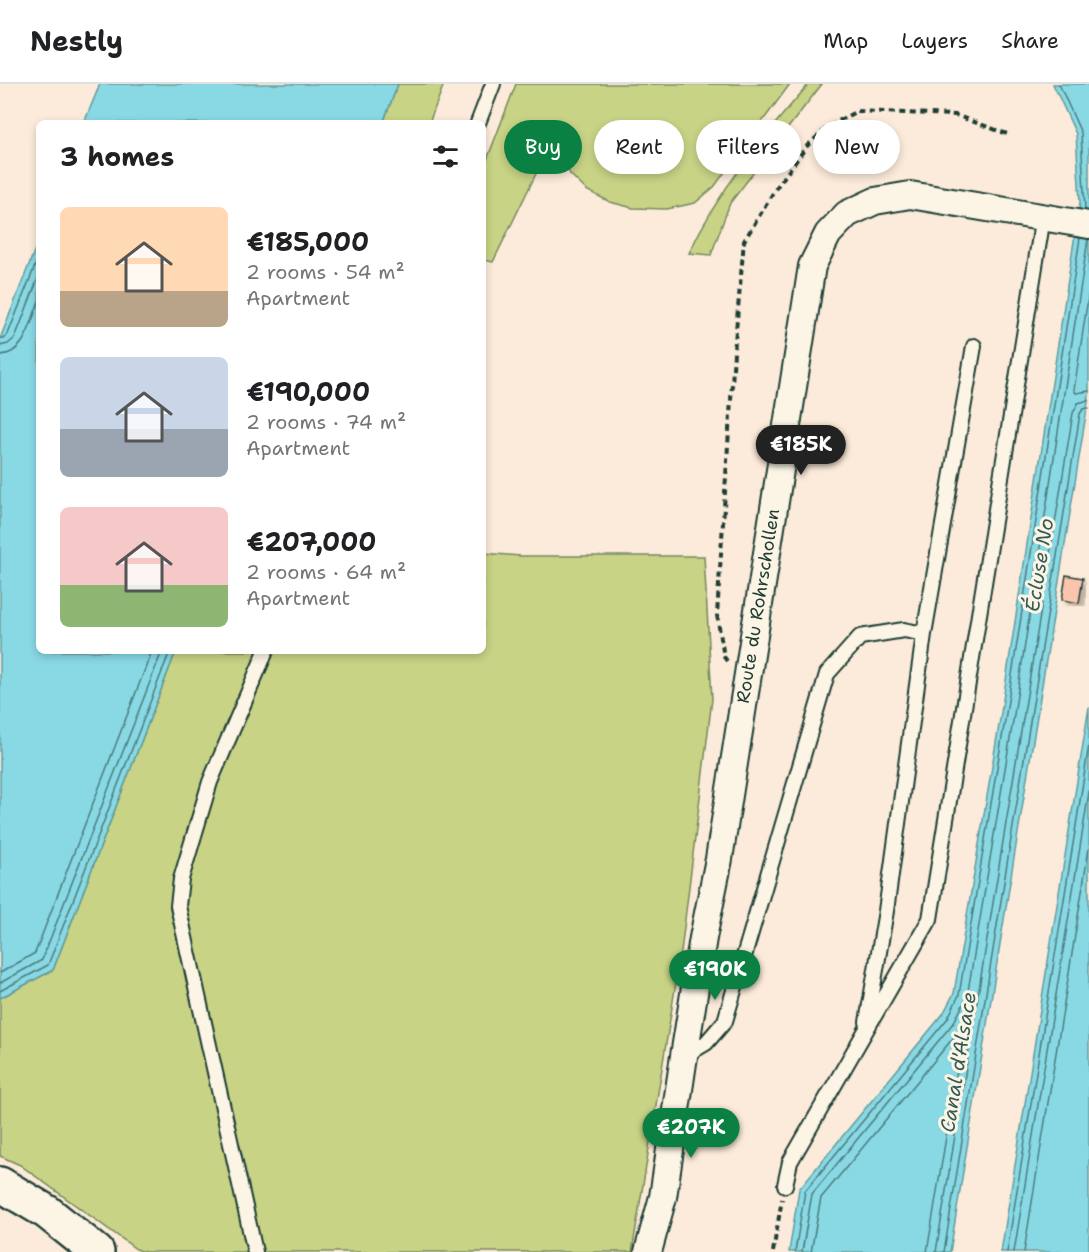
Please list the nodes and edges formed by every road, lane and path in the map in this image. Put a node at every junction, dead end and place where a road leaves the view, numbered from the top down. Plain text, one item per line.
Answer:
1 (493, 84) edge
2 (479, 120) edge
3 (1043, 217) junction
4 (1082, 224) edge
5 (974, 346) dead end
6 (924, 634) junction
7 (265, 654) edge
8 (865, 1033) junction
9 (684, 1056) junction
10 (0, 1184) edge
11 (785, 1185) joint
12 (97, 1252) edge
13 (255, 1252) edge
14 (648, 1252) edge
15 (773, 1252) edge

1 - 2 lane
3 - 4 street, Route du Rohrschollen
3 - 8 lane
3 - 9 street, Route du Rohrschollen
5 - 6 lane
6 - 8 lane
6 - 9 lane
7 - 13 lane
8 - 11 lane
9 - 14 street, Route du Rohrschollen
10 - 12 street
11 - 15 path

